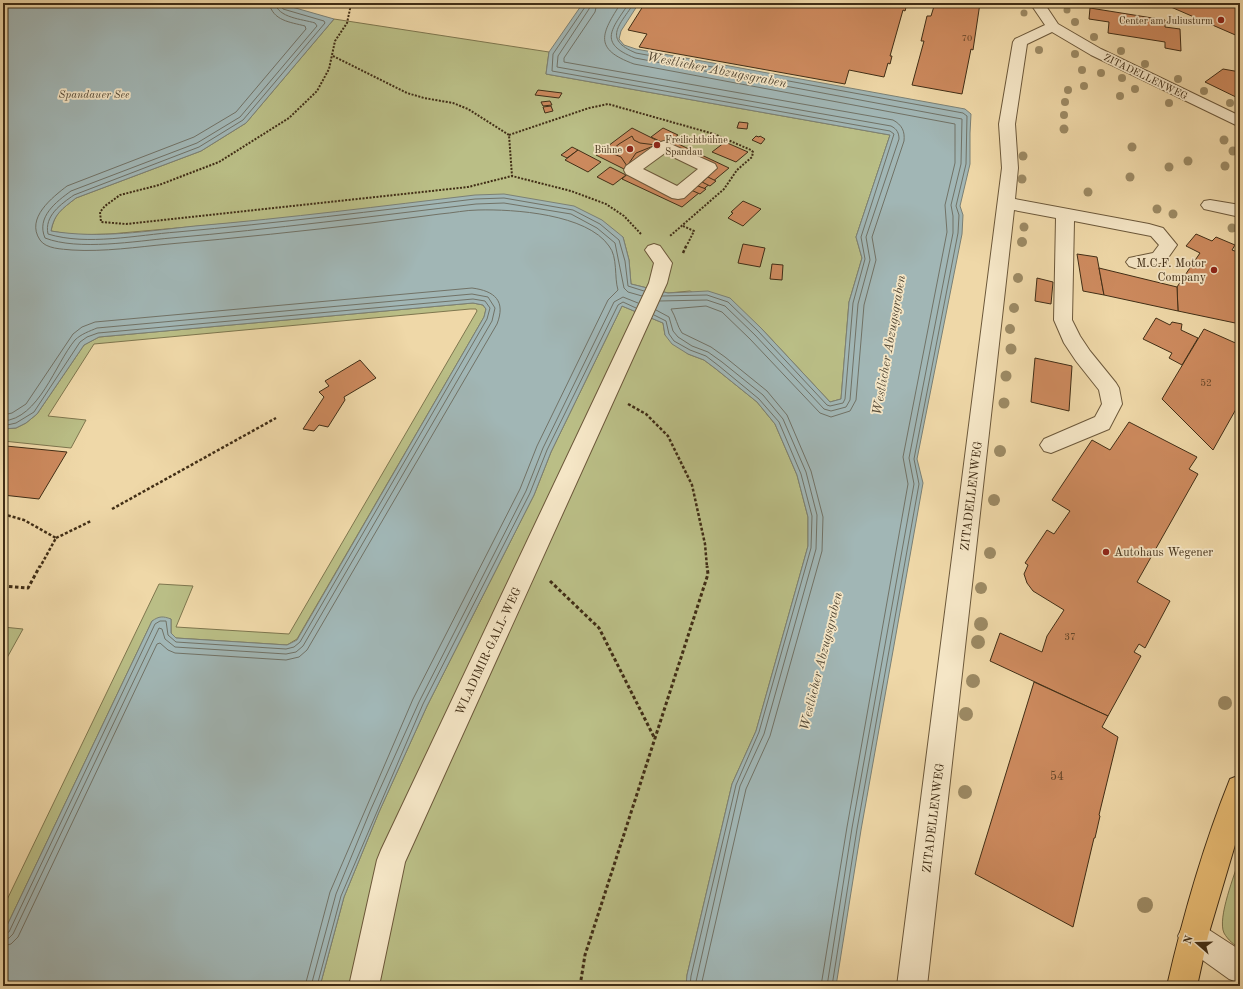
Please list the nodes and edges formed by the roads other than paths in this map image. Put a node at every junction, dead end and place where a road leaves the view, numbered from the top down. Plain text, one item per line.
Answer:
1 (1037, 3) edge
2 (1053, 27) junction
3 (1240, 122) edge
4 (1005, 203) junction
5 (1210, 205) dead end
6 (1240, 211) edge
7 (1065, 214) junction
8 (654, 250) road end
9 (1135, 262) dead end
10 (1051, 445) dead end
11 (1240, 789) edge
12 (1193, 936) junction
13 (1240, 968) edge
14 (364, 986) edge
15 (912, 986) edge
16 (1182, 986) edge

1 - 2 street, ZITADELLENWEG
2 - 3 street, ZITADELLENWEG
2 - 4 street, ZITADELLENWEG
4 - 7 street
4 - 15 street, ZITADELLENWEG
5 - 6 street
7 - 9 street
7 - 10 street
8 - 14 street, WLADIMIR-GALL-WEG
11 - 12 main road
12 - 13 street
12 - 16 main road

